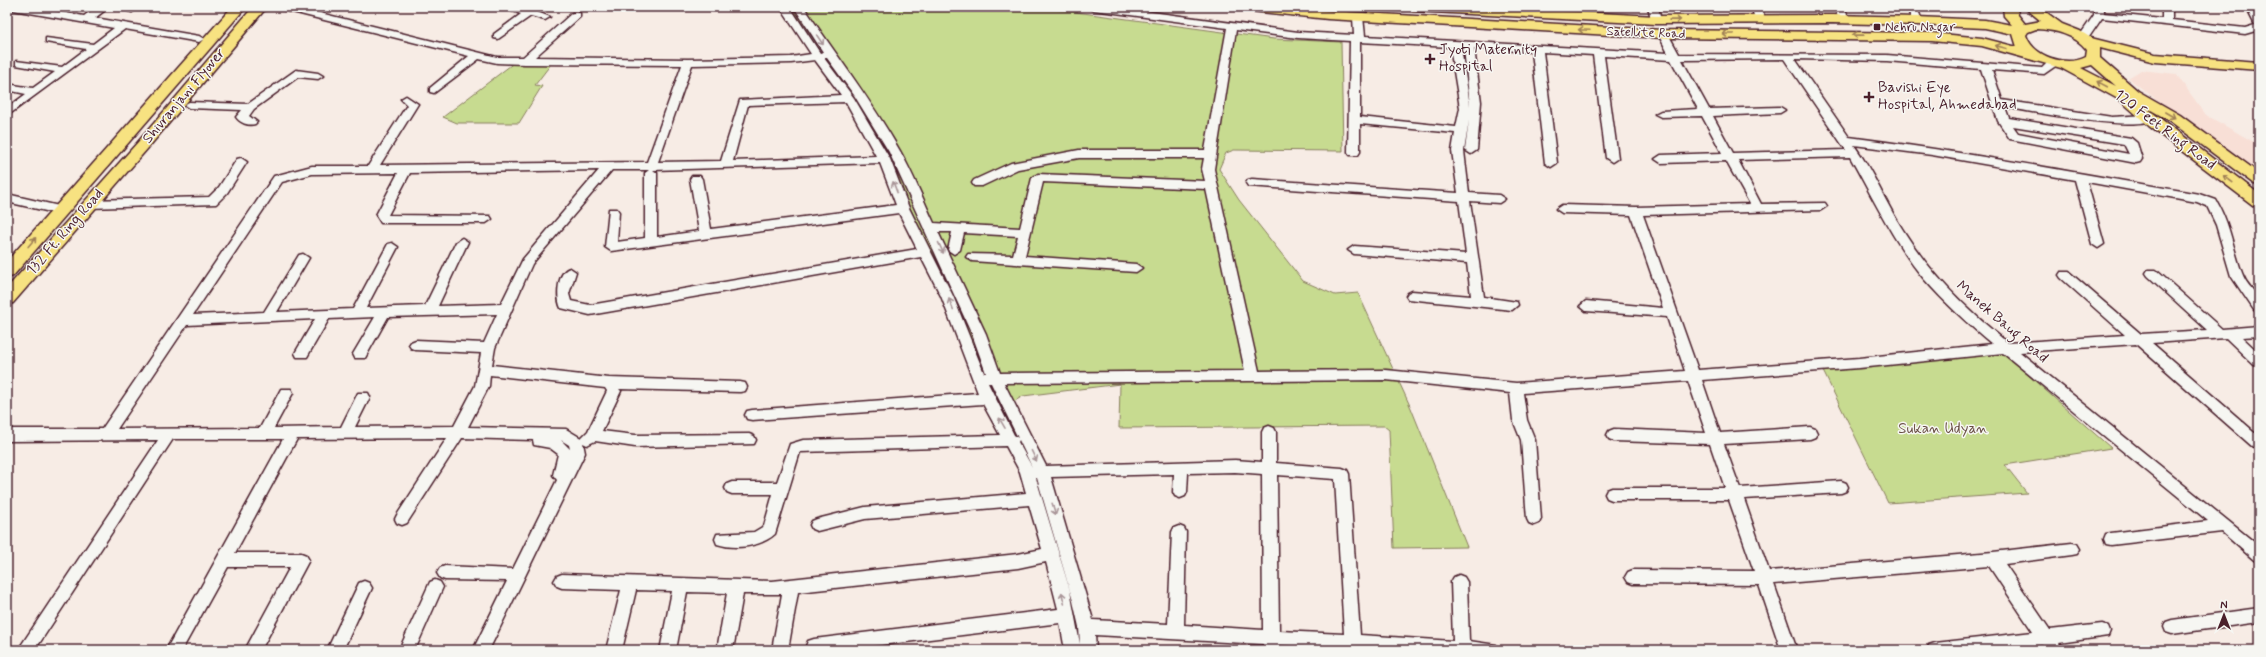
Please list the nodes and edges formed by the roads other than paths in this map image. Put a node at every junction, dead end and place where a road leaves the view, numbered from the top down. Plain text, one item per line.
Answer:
1 (12, 7) edge
2 (227, 7) edge
3 (239, 7) edge
4 (260, 7) edge
5 (269, 7) edge
6 (284, 7) edge
7 (506, 7) edge
8 (785, 7) edge
9 (799, 7) edge
10 (1093, 7) edge
11 (1251, 7) edge
12 (1412, 7) edge
13 (1912, 7) edge
14 (2010, 7) edge
15 (2031, 7) edge
16 (2167, 7) edge
17 (2248, 7) edge
18 (100, 9) dead end
19 (7, 10) edge
20 (533, 10) edge
21 (2099, 11) edge
22 (1654, 13) edge
23 (1758, 13) edge
24 (1842, 13) edge
25 (576, 15) dead end
26 (545, 16) dead end
27 (1358, 17) junction
28 (86, 20) junction
29 (1917, 21) junction
30 (2167, 22) junction
31 (2259, 23) edge
32 (123, 26) junction
33 (1232, 26) junction
34 (2259, 27) edge
35 (2059, 28) junction
36 (2022, 30) junction
37 (1663, 34) junction
38 (498, 36) dead end
39 (199, 39) junction
40 (1358, 39) junction
41 (50, 40) dead end
42 (2085, 40) junction
43 (1455, 45) junction
44 (1469, 46) junction
45 (94, 47) junction
46 (1537, 50) junction
47 (1598, 54) junction
48 (477, 55) junction
49 (824, 56) junction
50 (1787, 56) junction
51 (1675, 57) junction
52 (2038, 57) junction
53 (2094, 58) junction
54 (525, 61) junction
55 (688, 62) junction
56 (20, 63) dead end
57 (2060, 64) junction
58 (1985, 66) junction
59 (2259, 66) edge
60 (64, 70) junction
61 (2259, 71) edge
62 (318, 76) dead end
63 (7, 87) edge
64 (434, 90) dead end
65 (34, 92) junction
66 (849, 98) junction
67 (406, 99) dead end
68 (1999, 103) junction
69 (189, 105) junction
70 (250, 107) junction
71 (1780, 110) dead end
72 (2043, 111) junction
73 (1705, 112) junction
74 (7, 113) edge
75 (1661, 114) dead end
76 (2083, 117) junction
77 (2148, 118) junction
78 (1354, 120) junction
79 (2004, 121) junction
80 (251, 122) dead end
81 (2048, 128) junction
82 (1453, 130) dead end
83 (2089, 134) junction
84 (1845, 140) junction
85 (2054, 144) junction
86 (1471, 150) dead end
87 (1354, 152) dead end
88 (2095, 152) junction
89 (1854, 153) junction
90 (1211, 154) junction
91 (1730, 156) junction
92 (1612, 158) dead end
93 (884, 159) junction
94 (1661, 159) dead end
95 (241, 162) dead end
96 (1551, 163) dead end
97 (726, 165) junction
98 (608, 167) junction
99 (372, 169) junction
100 (406, 169) junction
101 (651, 170) junction
102 (2080, 176) junction
103 (696, 179) dead end
104 (2259, 180) edge
105 (85, 181) junction
106 (978, 183) dead end
107 (1252, 183) dead end
108 (107, 184) junction
109 (1212, 185) junction
110 (1464, 197) junction
111 (7, 198) edge
112 (1499, 199) dead end
113 (2259, 202) edge
114 (89, 204) junction
115 (1821, 206) dead end
116 (903, 208) junction
117 (1758, 208) junction
118 (1562, 209) dead end
119 (59, 210) junction
120 (1636, 211) junction
121 (613, 212) dead end
122 (486, 219) dead end
123 (930, 227) junction
124 (959, 228) junction
125 (1024, 232) junction
126 (706, 234) junction
127 (651, 241) junction
128 (462, 242) dead end
129 (2098, 244) dead end
130 (392, 247) dead end
131 (954, 250) dead end
132 (1354, 250) dead end
133 (924, 252) junction
134 (972, 257) dead end
135 (303, 258) dead end
136 (1474, 259) junction
137 (1018, 260) junction
138 (1136, 268) dead end
139 (7, 272) edge
140 (570, 272) dead end
141 (2152, 273) dead end
142 (2065, 275) dead end
143 (1412, 296) dead end
144 (7, 299) edge
145 (1478, 301) junction
146 (1512, 305) dead end
147 (1586, 306) dead end
148 (2259, 307) edge
149 (504, 309) junction
150 (429, 311) junction
151 (384, 312) junction
152 (357, 313) junction
153 (1671, 313) junction
154 (325, 314) junction
155 (268, 316) junction
156 (184, 320) junction
157 (2259, 331) edge
158 (2225, 334) junction
159 (2138, 340) junction
160 (416, 345) dead end
161 (488, 348) junction
162 (2004, 348) junction
163 (302, 353) dead end
164 (360, 354) dead end
165 (2259, 361) edge
166 (485, 369) junction
167 (1692, 375) junction
168 (1253, 376) junction
169 (980, 378) junction
170 (995, 378) junction
171 (609, 383) junction
172 (740, 387) dead end
173 (1516, 388) junction
174 (286, 393) dead end
175 (364, 397) dead end
176 (988, 398) junction
177 (752, 416) dead end
178 (1270, 432) dead end
179 (345, 433) junction
180 (1810, 433) dead end
181 (106, 434) junction
182 (264, 434) junction
183 (7, 435) edge
184 (1614, 435) dead end
185 (455, 436) junction
186 (593, 436) junction
187 (290, 437) junction
188 (167, 438) junction
189 (1715, 439) junction
190 (749, 440) dead end
191 (1012, 440) junction
192 (7, 442) edge
193 (2259, 444) edge
194 (577, 446) junction
195 (1181, 468) junction
196 (1270, 468) junction
197 (1035, 472) junction
198 (1842, 487) dead end
199 (732, 488) dead end
200 (782, 488) junction
201 (1180, 492) dead end
202 (1612, 494) dead end
203 (1734, 494) junction
204 (1035, 498) junction
205 (402, 519) dead end
206 (1534, 519) dead end
207 (817, 525) dead end
208 (2223, 526) junction
209 (1179, 532) dead end
210 (722, 539) dead end
211 (2111, 539) dead end
212 (2072, 549) dead end
213 (1051, 554) junction
214 (2259, 555) edge
215 (1993, 559) junction
216 (224, 560) junction
217 (445, 573) dead end
218 (510, 574) junction
219 (1633, 578) dead end
220 (1764, 578) junction
221 (562, 581) dead end
222 (1459, 582) dead end
223 (630, 583) junction
224 (681, 585) junction
225 (791, 586) junction
226 (435, 587) dead end
227 (736, 587) junction
228 (364, 588) dead end
229 (1068, 615) junction
230 (2259, 615) edge
231 (1087, 627) junction
232 (2172, 627) dead end
233 (2102, 631) dead end
234 (1176, 632) junction
235 (1271, 644) edge
236 (2051, 644) edge
237 (814, 646) dead end
238 (1353, 646) edge
239 (1461, 649) edge
240 (26, 650) edge
241 (174, 650) edge
242 (253, 650) edge
243 (336, 650) edge
244 (407, 650) edge
245 (472, 650) edge
246 (481, 650) edge
247 (614, 650) edge
248 (668, 650) edge
249 (725, 650) edge
250 (780, 650) edge
251 (1073, 650) edge
252 (1088, 650) edge
253 (1490, 650) edge
254 (1790, 650) edge
255 (1935, 650) edge

1 - 19 street
1 - 28 street
2 - 39 main road
3 - 105 main road, Shivranjani Flyover
4 - 108 main road, Shivranjani Flyover
5 - 69 main road
6 - 48 street
7 - 20 street
8 - 49 street
9 -> 49 street
10 - 33 street
11 - 27 main road, Satellite Road
12 - 22 main road, Satellite Road
13 - 29 street
14 - 36 main road
15 - 35 main road
16 - 30 street
17 - 31 street
18 - 28 street
20 - 26 street
20 - 38 street
21 - 30 street
21 - 42 street
22 -> 23 main road, Satellite Road
23 - 24 main road, Satellite Road
24 - 29 main road, Satellite Road
25 - 54 street
37 -> 27 main road, Satellite Road
27 - 40 street
28 - 32 street
29 - 36 main road, Satellite Road
30 - 34 street
32 - 39 street
32 - 45 street
33 - 40 street
33 - 90 street
35 - 36 main road
35 - 42 main road
36 - 52 main road
37 - 51 street
52 -> 37 main road, Satellite Road
39 - 105 main road
40 - 43 street
40 - 78 street
41 - 45 street
42 - 53 main road
42 - 59 main road
43 - 44 street
43 - 110 street
44 - 46 street
44 - 86 street
45 - 60 street
46 - 47 street
46 - 96 street
47 - 51 street
47 - 92 street
48 - 54 street
48 - 64 street
49 - 55 street
49 - 66 street
49 - 123 street
50 - 51 street
50 - 58 street
50 - 84 street, Manek Baug Road
51 - 73 street
52 - 57 main road, 120 Feet Ring Road
53 - 57 main road
53 - 61 main road
53 -> 104 main road, 120 Feet Ring Road
54 - 55 street
55 - 101 street
56 - 60 street
57 - 58 street
77 -> 57 main road, 120 Feet Ring Road
58 - 68 street
60 - 65 street
62 - 70 street
63 - 65 street
65 - 74 street
66 - 93 street
66 - 97 street
67 - 99 street
68 - 72 street
68 - 79 street
69 - 70 street
69 - 108 main road
70 - 80 street
71 - 73 street
72 - 76 street
72 - 81 street
73 - 75 street
73 - 91 street
76 - 77 street
76 - 83 street
113 -> 77 main road, 120 Feet Ring Road
78 - 82 street
78 - 87 street
79 - 81 street
79 - 85 street
81 - 83 street
81 - 85 street
83 - 88 street
83 - 88 street
84 - 89 street, Manek Baug Road
84 - 102 street
85 - 88 street
89 - 91 street
89 - 162 street, Manek Baug Road
90 - 106 street
90 - 109 street
91 - 94 street
91 - 117 street
93 - 97 street
116 -> 93 street
95 - 114 street
97 - 101 street
98 - 100 street
98 - 101 street
98 - 149 street
99 - 100 street
99 - 156 street
100 - 122 street
101 - 127 street
102 - 129 street
102 - 148 street
103 - 126 street
105 - 119 main road, 132 Ft. Ring Road
107 - 110 street
108 - 114 main road, 132 Ft. Ring Road
109 - 125 street
109 - 168 street
110 - 112 street
110 - 136 street
111 - 119 street
114 - 144 main road, 132 Ft. Ring Road
115 - 117 street
116 - 126 street
116 - 133 street
117 - 120 street
118 - 120 street
139 -> 119 main road, 132 Ft. Ring Road
120 - 153 street
121 - 127 street
123 - 124 street
123 -> 170 street
124 - 125 street
124 - 131 street
125 - 137 street
126 - 127 street
128 - 150 street
130 - 152 street
132 - 136 street
133 - 140 street
169 -> 133 street
134 - 137 street
135 - 155 street
136 - 145 street
137 - 138 street
141 - 158 street
142 - 159 street
143 - 145 street
145 - 146 street
147 - 153 street
149 - 150 street
149 - 161 street
150 - 151 street
151 - 152 street
151 - 164 street
152 - 154 street
153 - 167 street
154 - 155 street
154 - 163 street
155 - 156 street
156 - 181 street
157 - 158 street
158 - 159 street
158 - 165 street
159 - 162 street
159 - 193 street
160 - 161 street
161 - 166 street
162 - 167 street
162 - 208 street, Manek Baug Road
166 - 171 street
166 - 185 street
167 - 173 street
167 - 189 street
168 - 170 street
168 - 173 street
169 - 170 street
169 - 176 street
170 -> 197 street
171 - 172 street
171 - 186 street
173 - 206 street
174 - 182 street
175 - 179 street
176 - 177 street
191 -> 176 street
178 - 196 street
179 - 185 street
179 - 187 street
180 - 189 street
181 - 183 street
181 - 188 street
182 - 187 street
182 - 188 street
184 - 189 street
185 - 187 street
185 - 194 street
185 - 205 street
185 - 218 street
186 - 190 street
186 - 194 street
187 - 188 street
187 - 216 street
188 - 192 street
188 - 240 street
189 - 203 street
191 - 197 street
191 - 200 street
194 - 246 street
195 - 196 street
195 - 197 street
195 - 201 street
196 - 235 street
196 - 238 street
197 - 204 street
197 -> 231 street
198 - 203 street
199 - 200 street
200 - 210 street
202 - 203 street
203 - 220 street
204 - 207 street
204 - 213 street
208 - 211 street
208 - 214 street, Manek Baug Road
209 - 234 street
212 - 215 street
213 - 225 street
229 -> 213 street
215 - 220 street
215 - 236 street
216 - 241 street
216 - 242 street
217 - 218 street
218 - 245 street
219 - 220 street
220 - 254 street
221 - 223 street
222 - 239 street
223 - 224 street
223 - 247 street
224 - 227 street
224 - 248 street
225 - 227 street
225 - 250 street
226 - 244 street
227 - 249 street
228 - 243 street
229 - 237 street
229 - 251 street
230 - 232 street
231 - 234 street
231 - 252 street
233 - 236 street
234 - 235 street
235 - 238 street
236 - 255 street
238 - 239 street
239 - 253 street

